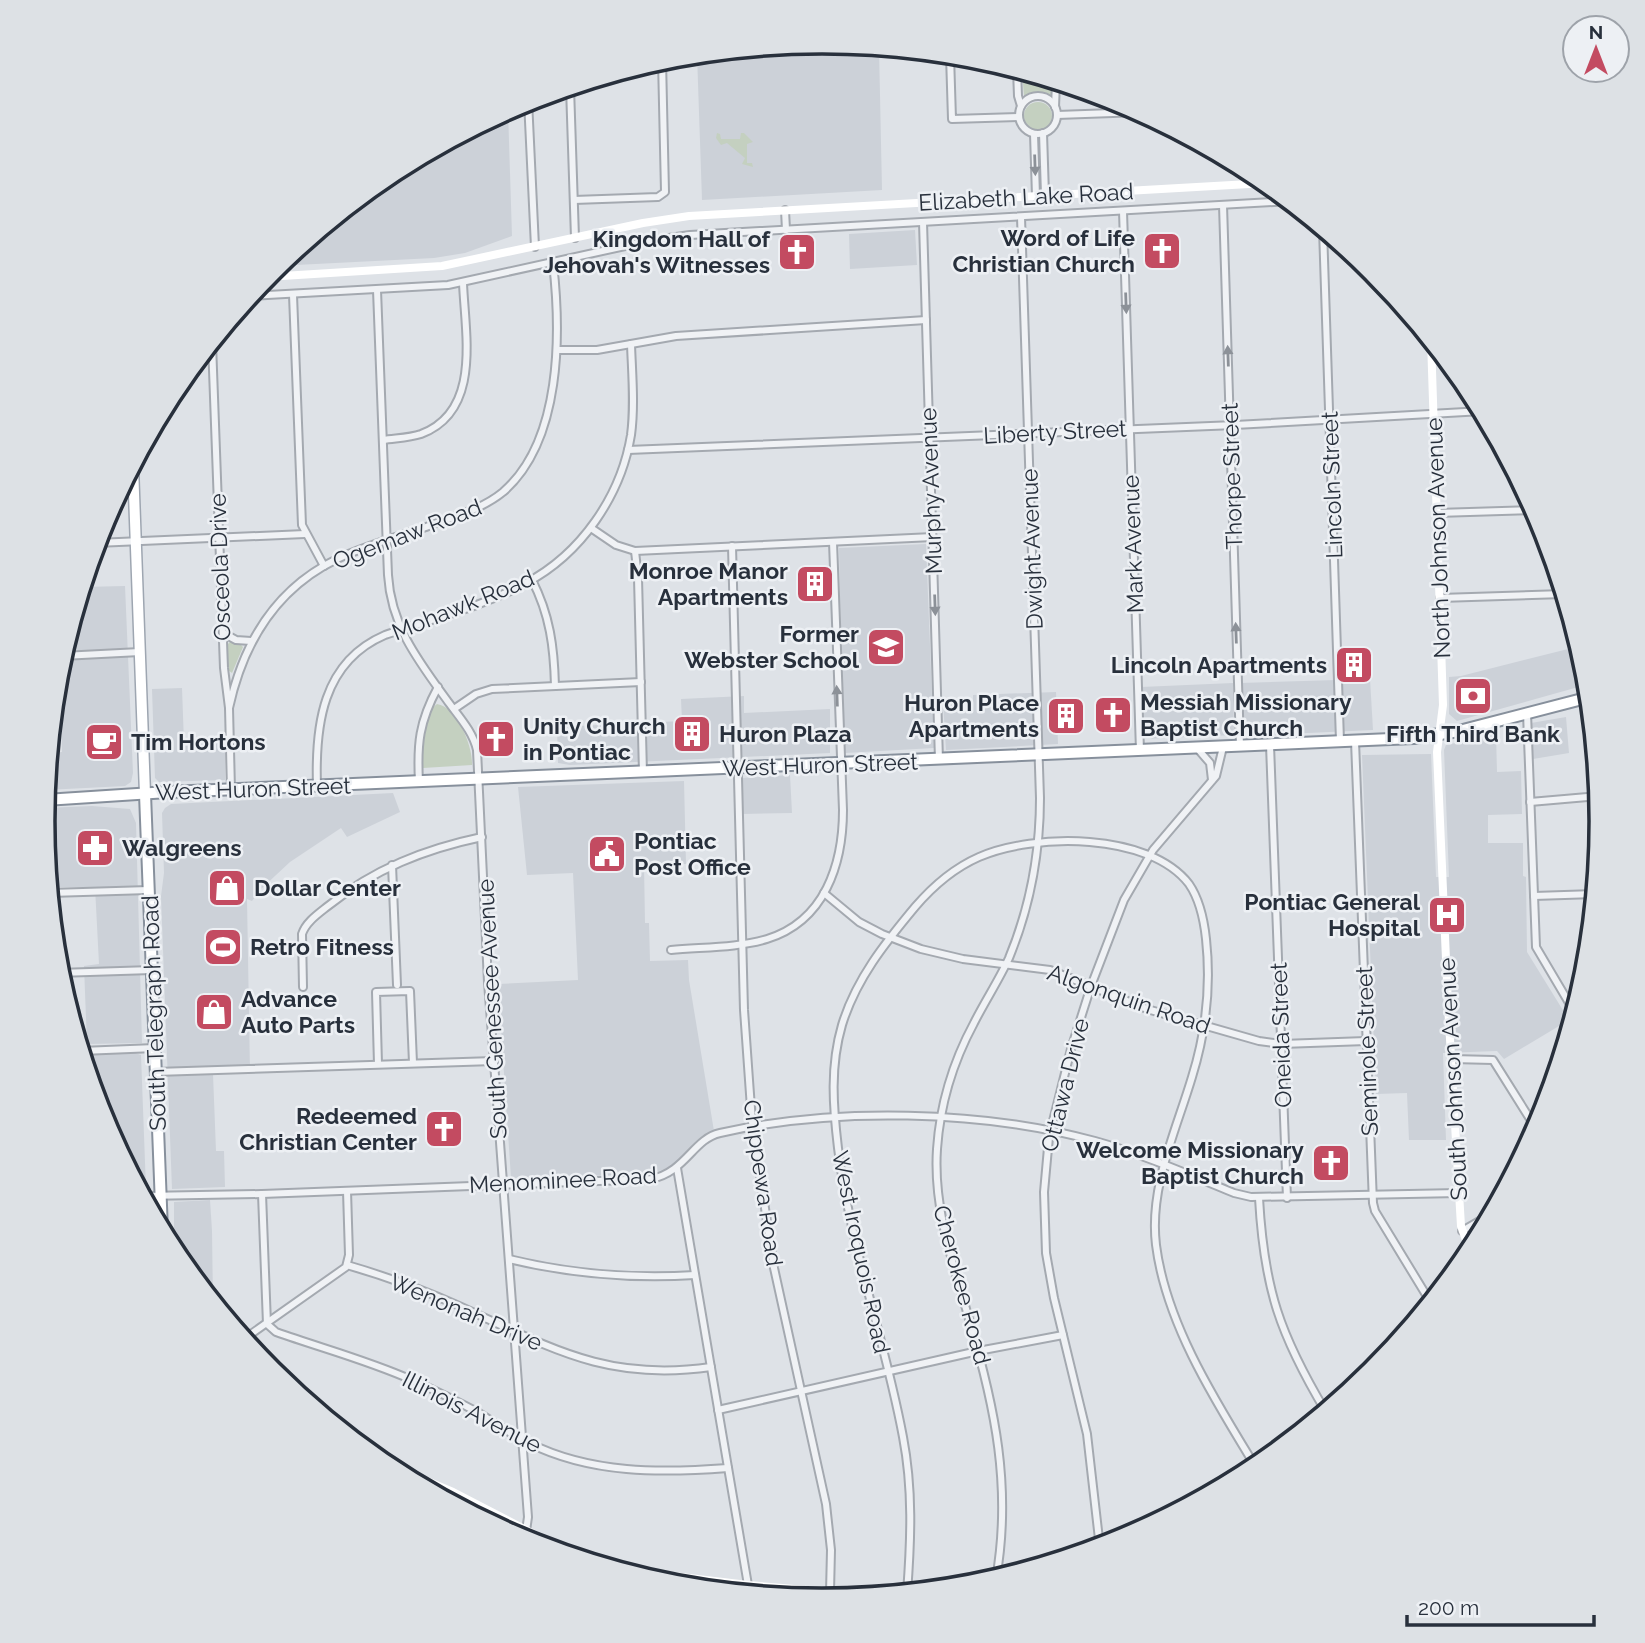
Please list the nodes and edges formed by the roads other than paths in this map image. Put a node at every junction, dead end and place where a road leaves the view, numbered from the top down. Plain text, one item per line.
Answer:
1 (950, 65) edge
2 (662, 71) edge
3 (1017, 79) edge
4 (1055, 91) edge
5 (570, 97) edge
6 (1021, 106) junction
7 (1107, 109) edge
8 (1056, 111) junction
9 (529, 113) edge
10 (1018, 117) junction
11 (1034, 134) junction
12 (1043, 134) junction
13 (1249, 184) edge
14 (1045, 195) junction
15 (1036, 196) junction
16 (574, 200) junction
17 (1274, 202) edge
18 (1223, 205) junction
19 (785, 210) junction
20 (1123, 211) junction
21 (1021, 217) junction
22 (923, 222) junction
23 (786, 230) junction
24 (575, 238) junction
25 (1323, 241) edge
26 (535, 247) junction
27 (553, 262) junction
28 (283, 276) edge
29 (463, 283) junction
30 (377, 290) junction
31 (293, 295) junction
32 (265, 296) edge
33 (926, 320) junction
34 (631, 344) junction
35 (557, 350) junction
36 (1432, 355) edge
37 (212, 356) edge
38 (1470, 412) edge
39 (1434, 413) junction
40 (1329, 420) junction
41 (1230, 425) junction
42 (1130, 428) junction
43 (1028, 433) junction
44 (930, 437) junction
45 (383, 440) junction
46 (628, 450) junction
47 (133, 483) edge
48 (1523, 510) edge
49 (1437, 513) junction
50 (591, 528) junction
51 (305, 534) junction
52 (933, 537) junction
53 (219, 538) junction
54 (387, 540) junction
55 (135, 541) junction
56 (109, 542) edge
57 (833, 542) junction
58 (732, 546) junction
59 (635, 551) junction
60 (324, 566) junction
61 (532, 580) junction
62 (1555, 594) edge
63 (1440, 598) junction
64 (401, 630) junction
65 (223, 633) junction
66 (251, 641) junction
67 (140, 652) junction
68 (74, 655) edge
69 (641, 682) junction
70 (555, 686) junction
71 (438, 688) junction
72 (1580, 700) edge
73 (229, 708) junction
74 (454, 709) junction
75 (1527, 713) junction
76 (1440, 735) junction
77 (1340, 741) junction
78 (1355, 741) junction
79 (1270, 745) junction
80 (1240, 746) junction
81 (1223, 747) junction
82 (1198, 748) junction
83 (1140, 751) junction
84 (1038, 755) junction
85 (939, 760) junction
86 (840, 764) junction
87 (739, 769) junction
88 (643, 773) junction
89 (479, 780) junction
90 (1212, 780) junction
91 (419, 782) junction
92 (317, 786) junction
93 (232, 790) junction
94 (145, 794) junction
95 (1589, 797) edge
96 (56, 799) edge
97 (1530, 802) junction
98 (482, 837) junction
99 (1039, 843) junction
100 (1149, 856) junction
101 (392, 865) junction
102 (149, 890) junction
103 (59, 893) edge
104 (824, 893) junction
105 (1586, 894) edge
106 (1534, 896) junction
107 (890, 937) junction
108 (743, 943) junction
109 (671, 950) dead end
110 (1006, 964) junction
111 (152, 970) junction
112 (71, 973) edge
113 (397, 985) dead end
114 (1091, 986) junction
115 (303, 987) dead end
116 (1568, 1002) edge
117 (1204, 1026) junction
118 (1366, 1041) junction
119 (1282, 1044) junction
120 (155, 1048) junction
121 (91, 1051) edge
122 (1452, 1059) junction
123 (494, 1060) junction
124 (413, 1063) junction
125 (378, 1064) junction
126 (156, 1072) junction
127 (941, 1118) junction
128 (1530, 1118) edge
129 (835, 1119) junction
130 (753, 1127) junction
131 (1051, 1131) junction
132 (1164, 1165) junction
133 (677, 1168) junction
134 (503, 1185) junction
135 (347, 1191) junction
136 (1459, 1193) junction
137 (262, 1194) junction
138 (153, 1196) edge
139 (161, 1196) junction
140 (1372, 1196) junction
141 (1259, 1198) junction
142 (1287, 1198) junction
143 (161, 1210) edge
144 (1476, 1223) edge
145 (1462, 1231) junction
146 (1465, 1240) edge
147 (509, 1259) junction
148 (347, 1265) junction
149 (695, 1275) junction
150 (1426, 1295) edge
151 (267, 1324) junction
152 (514, 1332) junction
153 (252, 1334) edge
154 (1063, 1335) junction
155 (978, 1351) junction
156 (711, 1367) junction
157 (887, 1372) junction
158 (802, 1392) junction
159 (1321, 1404) edge
160 (718, 1410) junction
161 (523, 1439) junction
162 (1251, 1458) edge
163 (728, 1468) junction
164 (526, 1528) edge
165 (1099, 1536) edge
166 (997, 1568) edge
167 (908, 1584) edge
168 (748, 1585) edge
169 (830, 1589) edge

1 - 10 street
2 - 16 street
3 - 6 street
4 - 8 street
5 - 16 street
6 - 8 street
6 - 10 street
7 - 8 street
8 - 12 street
9 - 26 street
10 - 11 street
11 - 12 street
11 -> 15 street
12 - 14 street
13 - 14 street, Elizabeth Lake Road
14 - 15 street, Elizabeth Lake Road
15 - 19 street, Elizabeth Lake Road
16 - 24 street
17 - 18 street, Elizabeth Lake Road
18 - 20 street, Elizabeth Lake Road
41 -> 18 street, Thorpe Street
19 - 23 street
19 - 24 street, Elizabeth Lake Road
20 - 21 street, Elizabeth Lake Road
20 -> 42 street, Mark Avenue
21 - 22 street, Elizabeth Lake Road
21 - 43 street, Dwight Avenue
22 - 23 street, Elizabeth Lake Road
22 - 33 street, Murphy Avenue
23 - 27 street, Elizabeth Lake Road
24 - 26 street, Elizabeth Lake Road
25 - 40 street, Lincoln Street
26 - 28 street, Elizabeth Lake Road
27 - 29 street, Elizabeth Lake Road
27 - 35 street, Ogemaw Road
29 - 30 street, Elizabeth Lake Road
29 - 45 street
30 - 31 street, Elizabeth Lake Road
30 - 45 street, South Genessee Avenue
31 - 32 street, Elizabeth Lake Road
31 - 51 street
33 - 34 street
33 - 44 street, Murphy Avenue
34 - 35 street
34 - 46 street, Mohawk Road
35 - 54 street, Ogemaw Road
36 - 39 street, North Johnson Avenue
37 - 53 street, Osceola Drive
38 - 39 street, Liberty Street
39 - 40 street, Liberty Street
39 - 49 street, North Johnson Avenue
40 - 41 street, Liberty Street
40 - 77 street, Lincoln Street
41 - 42 street, Liberty Street
80 -> 41 street, Thorpe Street
42 - 43 street, Liberty Street
42 - 83 street, Mark Avenue
43 - 44 street, Liberty Street
43 - 84 street, Dwight Avenue
44 - 46 street, Liberty Street
44 - 52 street, Murphy Avenue
45 - 54 street, South Genessee Avenue
46 - 50 street, Mohawk Road
47 - 55 main road
48 - 49 street
49 - 63 street, North Johnson Avenue
50 - 59 street
50 - 61 street, Mohawk Road
51 - 53 street
51 - 60 street
52 - 57 street
52 -> 85 street, Murphy Avenue
53 - 55 street
53 - 65 street, Osceola Drive
54 - 60 street, Ogemaw Road
54 - 64 street, South Genessee Avenue
55 - 56 street
55 - 67 main road
57 - 58 street
86 -> 57 street
58 - 59 street
58 - 87 street, Chippewa Road
59 - 69 street
60 - 66 street, Ogemaw Road
61 - 64 street, Mohawk Road
61 - 70 street
62 - 63 street
63 - 76 street, North Johnson Avenue
64 - 71 street, South Genessee Avenue
64 - 92 street, Mohawk Road
65 - 66 street
65 - 73 street, Osceola Drive
66 - 73 street, Ogemaw Road
67 - 68 street
67 - 94 main road
69 - 70 street
69 - 88 street
70 - 74 street
71 - 74 street, South Genessee Avenue
71 - 91 street
72 - 75 highway, West Huron Street
73 - 93 street, Osceola Drive
74 - 89 street, South Genessee Avenue
75 - 76 highway, West Huron Street
75 - 97 street
76 - 78 highway, West Huron Street
76 - 122 street, South Johnson Avenue
77 - 78 highway, West Huron Street
77 - 79 highway, West Huron Street
78 - 118 street, Seminole Street
79 - 80 highway, West Huron Street
79 - 119 street, Oneida Street
80 - 81 highway, West Huron Street
81 - 82 highway, West Huron Street
81 - 90 street, Ottawa Drive
82 - 83 highway, West Huron Street
82 - 90 street
83 - 84 highway, West Huron Street
84 - 85 highway, West Huron Street
84 - 99 street, Cherokee Road
85 - 86 highway, West Huron Street
86 - 87 highway, West Huron Street
86 - 104 street
87 - 88 highway, West Huron Street
87 - 108 street, Chippewa Road
88 - 89 highway, West Huron Street
89 - 91 highway, West Huron Street
89 - 98 street, South Genessee Avenue
90 - 100 street, Ottawa Drive
91 - 92 highway, West Huron Street
92 - 93 highway, West Huron Street
93 - 94 highway, West Huron Street
94 - 96 highway, West Huron Street
94 - 102 highway, South Telegraph Road
95 - 97 street
97 - 106 street
98 - 101 street
98 - 123 street, South Genessee Avenue
99 - 100 street, West Iroquois Road
99 - 107 street, West Iroquois Road
99 - 110 street, Cherokee Road
100 - 114 street, Ottawa Drive
100 - 117 street, West Iroquois Road
101 - 113 street
101 - 115 street
102 - 103 street
102 - 111 highway, South Telegraph Road
104 - 107 street, Algonquin Road
104 - 108 street
105 - 106 street
106 - 116 street
107 - 110 street, Algonquin Road
107 - 129 street, West Iroquois Road
108 - 109 street
108 - 130 street, Chippewa Road
110 - 114 street, Algonquin Road
110 - 127 street, Cherokee Road
111 - 112 street
111 - 120 highway, South Telegraph Road
114 - 117 street, Algonquin Road
114 - 131 street, Ottawa Drive
117 - 119 street, Algonquin Road
117 - 132 street, West Iroquois Road
118 - 119 street, Algonquin Road
118 - 140 street, Seminole Street
119 - 142 street, Oneida Street
120 - 121 street
120 - 126 highway, South Telegraph Road
122 - 128 street
122 - 136 street, South Johnson Avenue
123 - 124 street
123 - 134 street, South Genessee Avenue
124 - 125 street
124 - 125 street
125 - 126 street
126 - 139 highway, South Telegraph Road
127 - 129 street, Menominee Road
127 - 131 street, Menominee Road
127 - 155 street, Cherokee Road
129 - 130 street, Menominee Road
129 - 157 street, West Iroquois Road
130 - 133 street, Menominee Road
130 - 158 street, Chippewa Road
131 - 132 street, Menominee Road
131 - 154 street, Ottawa Drive
132 - 141 street, Menominee Road
132 - 162 street, West Iroquois Road
133 - 134 street, Menominee Road
133 - 149 street
134 - 135 street, Menominee Road
134 - 147 street, South Genessee Avenue
135 - 137 street, Menominee Road
135 - 148 street
136 - 140 street, Menominee Road
136 - 145 street, South Johnson Avenue
137 - 139 street, Menominee Road
137 - 151 street
138 - 139 street, Menominee Road
139 - 143 highway, South Telegraph Road
140 - 142 street, Menominee Road
140 - 150 street, Seminole Street
141 - 142 street, Menominee Road
141 - 159 street
144 - 145 street
145 - 146 street, South Johnson Avenue
147 - 149 street
147 - 152 street, South Genessee Avenue
148 - 151 street
148 - 152 street, Wenonah Drive
149 - 156 street
151 - 153 street
151 - 161 street, Illinois Avenue
152 - 156 street, Wenonah Drive
152 - 161 street, South Genessee Avenue
154 - 155 street
154 - 165 street, Ottawa Drive
155 - 157 street
155 - 166 street, Cherokee Road
156 - 160 street
157 - 158 street
157 - 167 street, West Iroquois Road
158 - 160 street
158 - 169 street, Chippewa Road
160 - 163 street
161 - 163 street, Illinois Avenue
161 - 164 street, South Genessee Avenue
163 - 168 street

